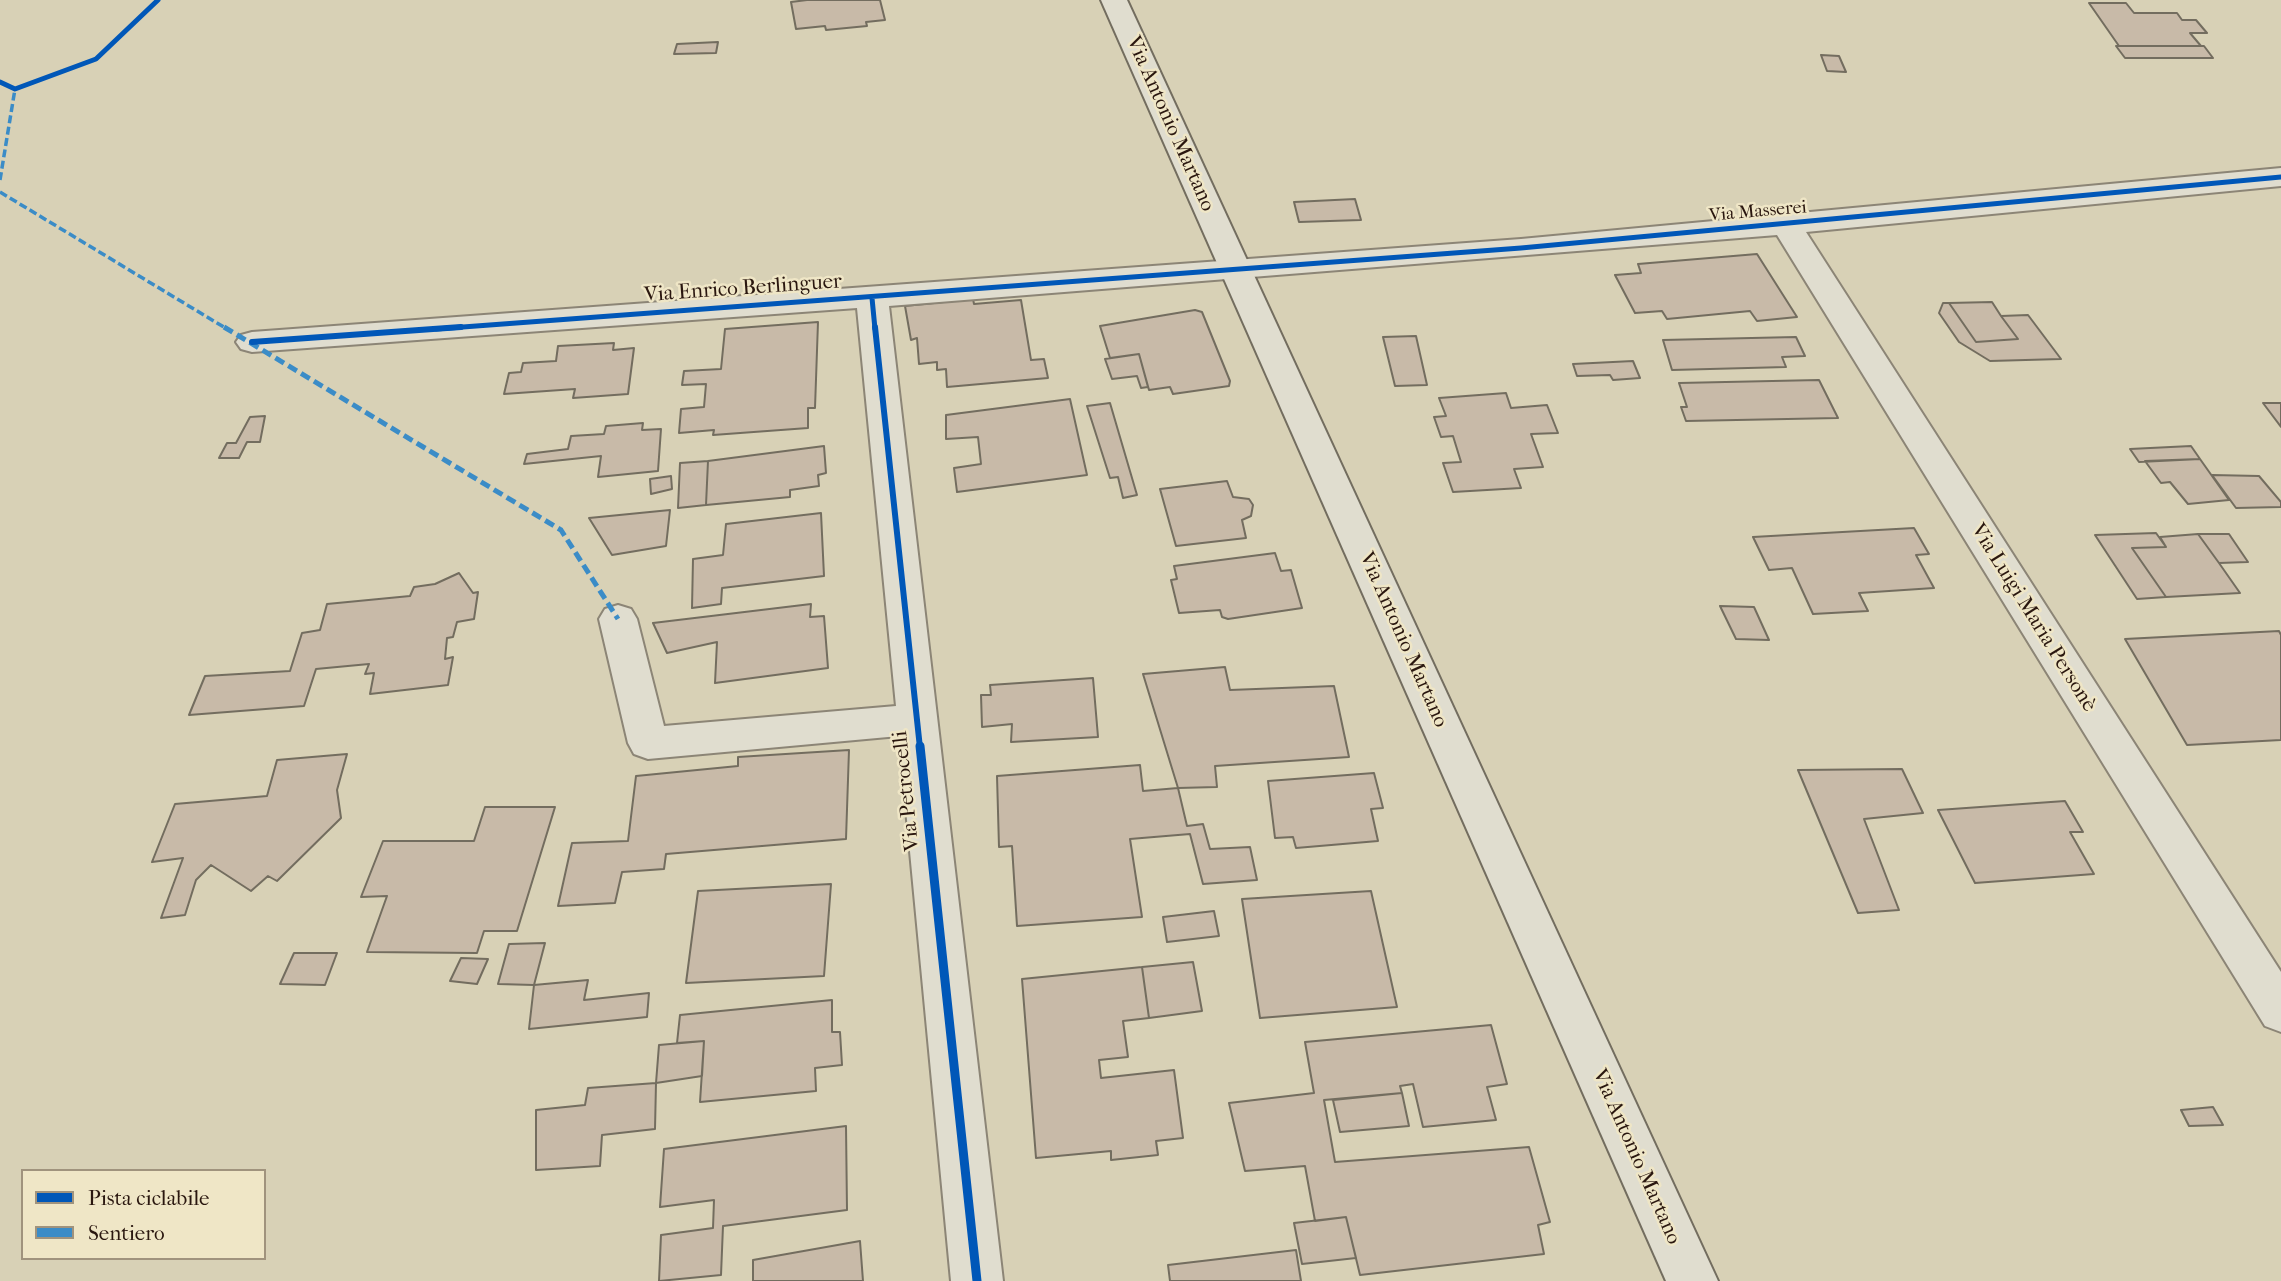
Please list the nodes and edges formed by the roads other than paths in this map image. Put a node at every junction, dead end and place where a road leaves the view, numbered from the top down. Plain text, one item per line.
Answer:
1 (1114, 0) edge
2 (2281, 177) edge
3 (1786, 225) junction
4 (1237, 272) junction
5 (872, 298) junction
6 (253, 342) dead end
7 (618, 619) dead end
8 (917, 719) junction
9 (2281, 1012) edge
10 (977, 1281) edge
11 (1692, 1281) edge

1 - 4 street, Via Antonio Martano
2 - 3 street, Via Masserei
3 - 4 street, Via Masserei
3 - 9 street, Via Luigi Maria Personè
4 - 5 street, Via Enrico Berlinguer
4 - 11 street, Via Antonio Martano
5 - 6 street, Via Enrico Berlinguer
5 - 8 street, Via Petrocelli
7 - 8 street
8 - 10 street, Via Petrocelli

